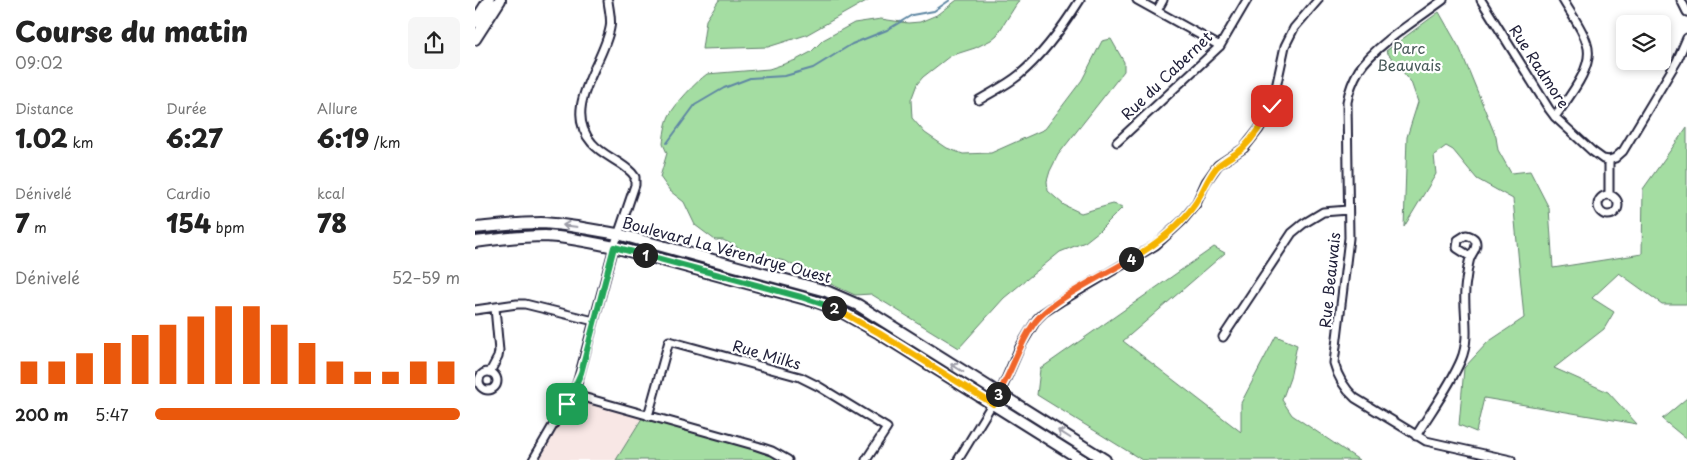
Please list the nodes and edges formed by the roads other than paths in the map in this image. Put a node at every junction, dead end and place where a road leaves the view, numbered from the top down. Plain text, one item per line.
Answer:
1 (489, 0) edge
2 (500, 0) edge
3 (1080, 0) edge
4 (1137, 0) edge
5 (1163, 0) edge
6 (1247, 0) edge
7 (1318, 0) edge
8 (1443, 0) edge
9 (1481, 0) edge
10 (1563, 0) edge
11 (1681, 0) edge
12 (608, 2) dead end
13 (1157, 11) junction
14 (1687, 11) edge
15 (475, 22) edge
16 (1687, 38) edge
17 (475, 39) edge
18 (1220, 46) junction
19 (979, 100) dead end
20 (1555, 117) junction
21 (1117, 142) dead end
22 (1609, 160) junction
23 (1609, 195) dead end
24 (1347, 210) junction
25 (475, 228) edge
26 (618, 234) junction
27 (475, 242) edge
28 (614, 247) junction
29 (1471, 257) dead end
30 (475, 303) edge
31 (495, 308) junction
32 (477, 310) edge
33 (594, 321) junction
34 (1223, 337) dead end
35 (490, 372) dead end
36 (572, 394) junction
37 (999, 394) junction
38 (993, 404) junction
39 (648, 416) junction
40 (1416, 436) junction
41 (776, 457) edge
42 (533, 460) edge
43 (788, 460) edge
44 (866, 460) edge
45 (958, 460) edge
46 (1082, 460) edge
47 (1105, 460) edge
48 (1511, 460) edge

1 - 15 main road
2 - 17 main road
3 - 19 street
4 - 13 street
5 - 13 street
6 - 18 street, Rue du Cabernet
7 - 37 street
8 - 24 street, Rue Beauvais
9 - 20 street, Rue Radmore
10 - 20 street
11 - 14 street
12 - 26 street
13 - 18 street
16 - 22 street
18 - 21 street, Rue du Cabernet
20 - 22 street, Rue Radmore
22 - 23 street
24 - 34 street
24 - 40 street, Rue Beauvais
26 -> 25 main road, Boulevard La Vérendrye Ouest
26 - 28 street
37 -> 26 main road, Boulevard La Vérendrye Ouest
27 - 28 main road, Boulevard La Vérendrye Ouest
28 - 33 street
28 - 38 main road, Boulevard La Vérendrye Ouest
29 - 40 street
30 - 32 street
31 - 32 street
31 - 33 street
31 - 35 street
33 - 36 street
36 - 39 street
36 - 42 street
37 - 38 street
47 -> 37 main road, Boulevard La Vérendrye Ouest
38 - 45 street
38 - 46 main road, Boulevard La Vérendrye Ouest
39 - 41 street
39 - 44 street, Rue Milks
40 - 48 street, Rue Beauvais
41 - 43 street

